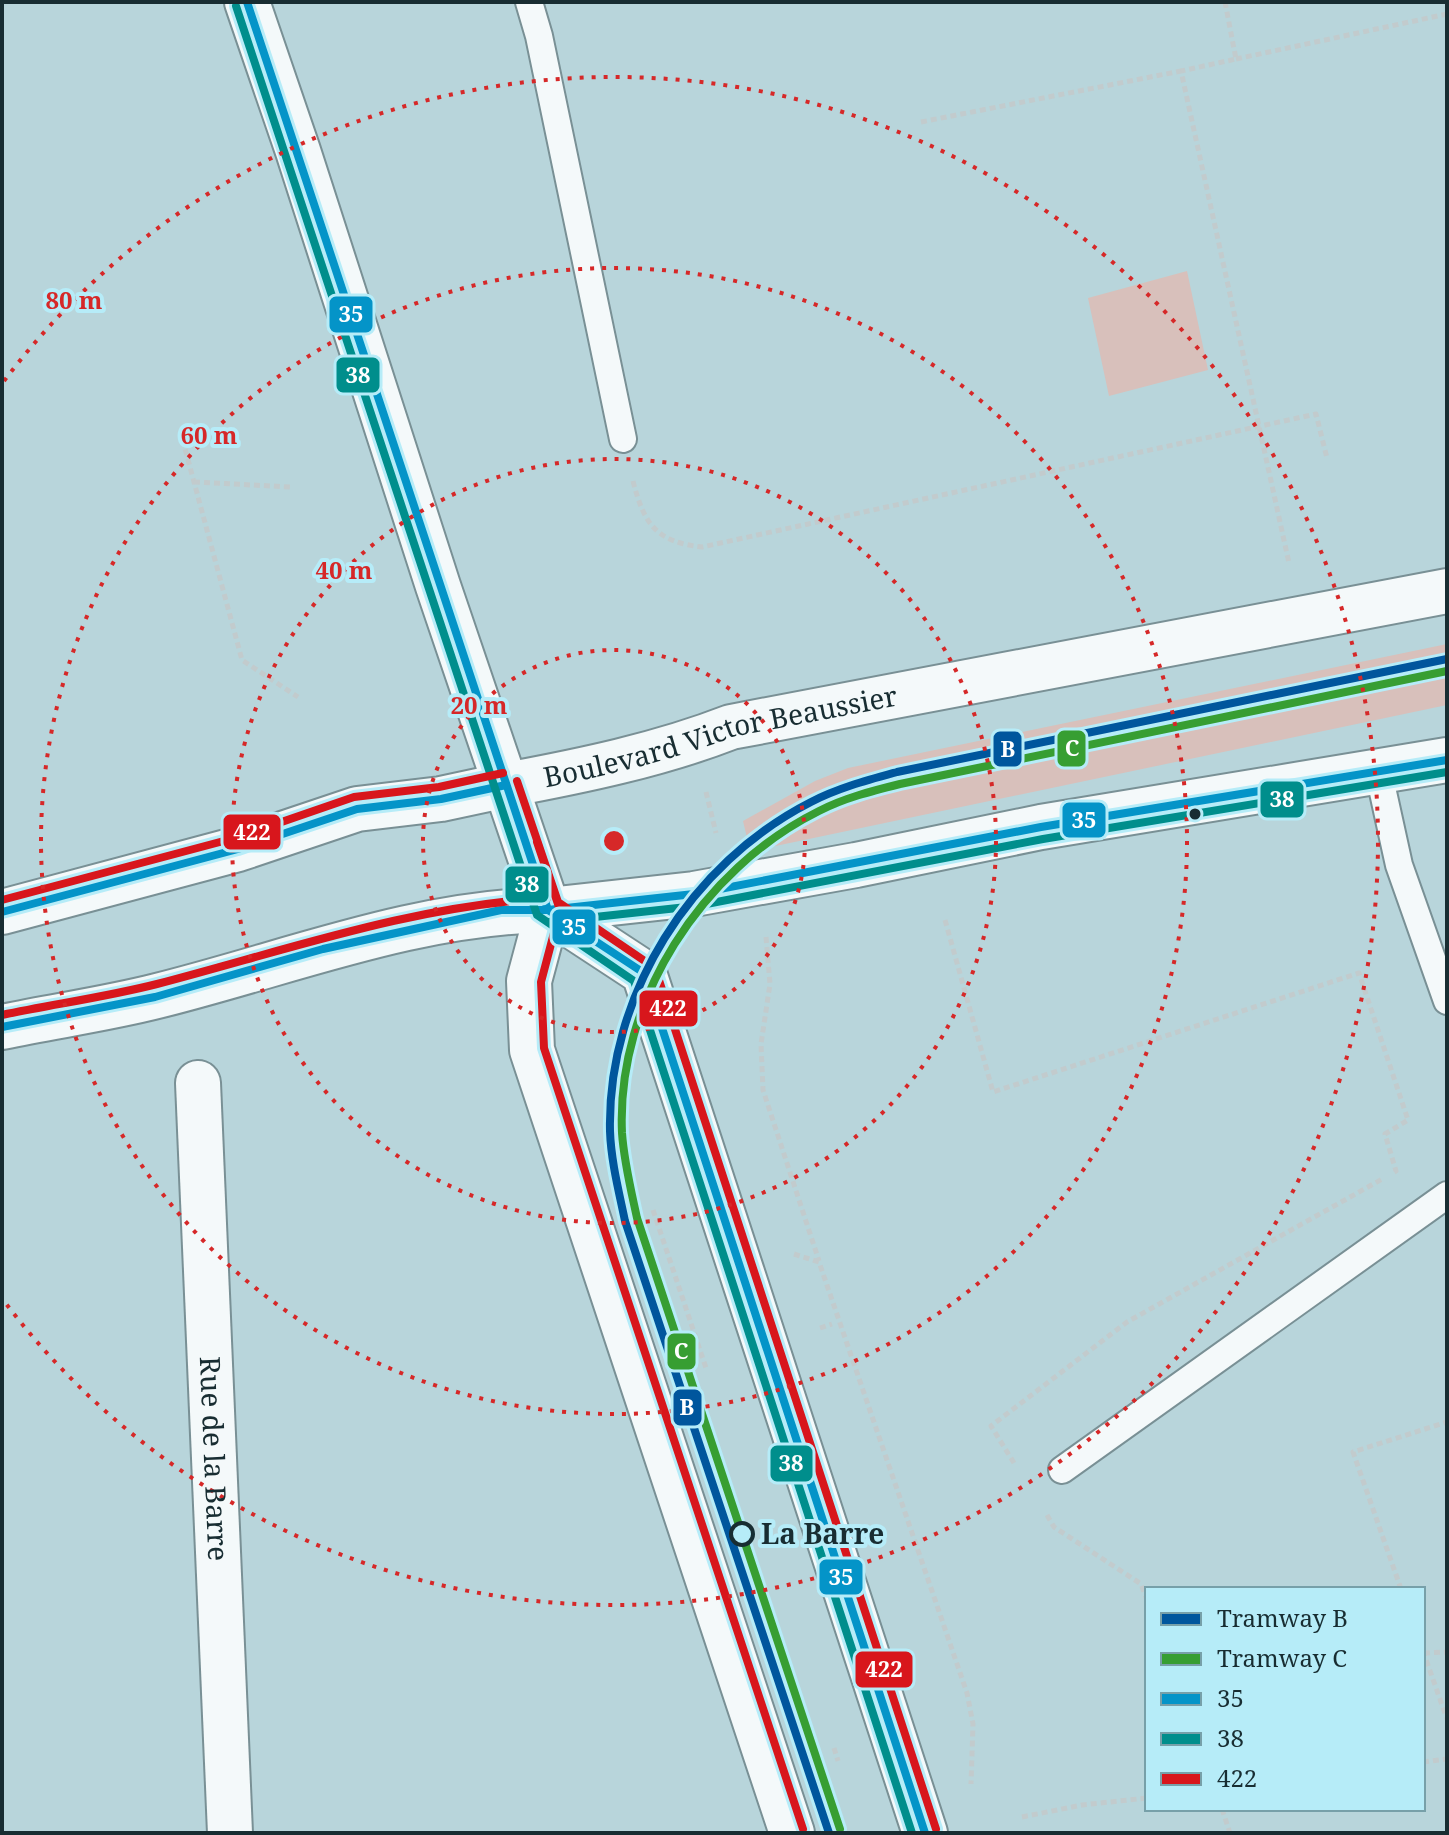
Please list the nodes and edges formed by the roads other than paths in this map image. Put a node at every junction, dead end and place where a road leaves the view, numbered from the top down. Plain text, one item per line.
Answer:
1 (247, 2) edge
2 (529, 2) edge
3 (623, 439) road end
4 (1447, 591) edge
5 (1447, 760) edge
6 (1379, 774) junction
7 (506, 785) junction
8 (548, 910) junction
9 (2, 912) edge
10 (1447, 1001) edge
11 (2, 1027) edge
12 (198, 1083) dead end
13 (1447, 1195) edge
14 (1062, 1470) dead end
15 (230, 1833) edge
16 (792, 1833) edge
17 (925, 1833) edge

1 - 7 street
2 - 3 lane
4 - 7 street, Boulevard Victor Beaussier
5 - 6 street
6 - 8 street
6 - 10 lane
7 - 8 street
7 - 9 street, Boulevard Victor Beaussier
8 - 11 street
8 - 16 street
8 - 17 street
12 - 15 street, Rue de la Barre
13 - 14 lane

